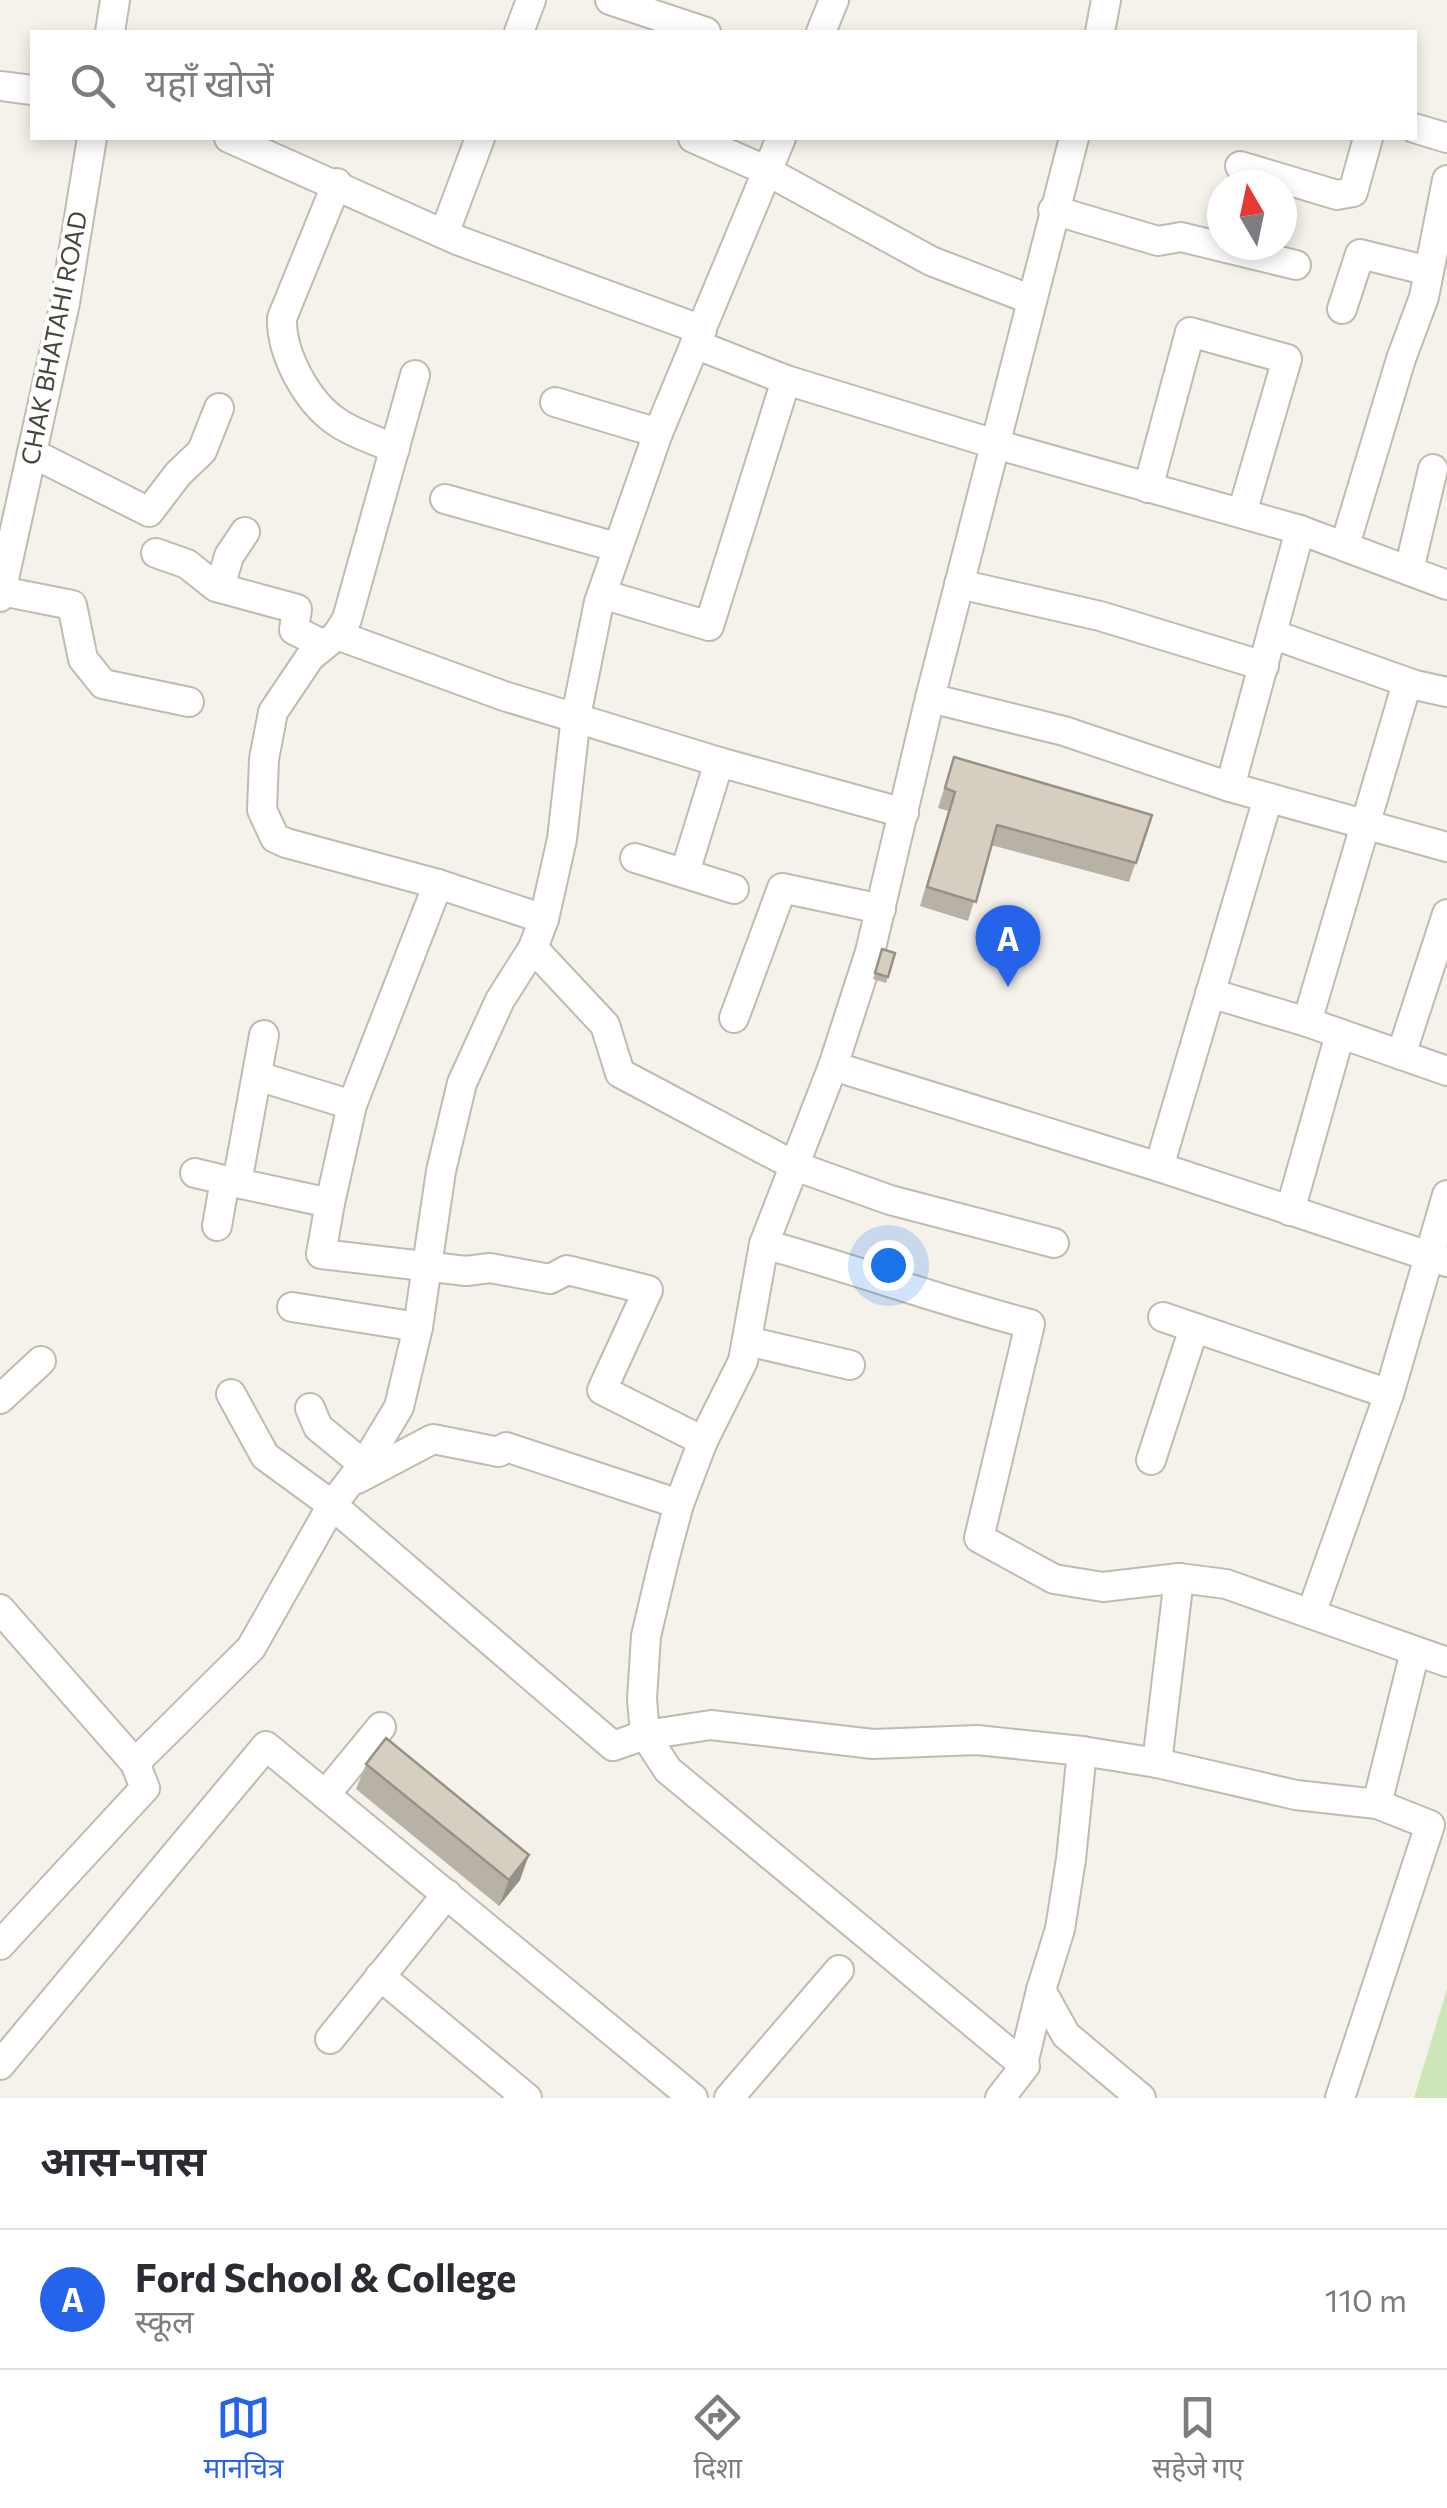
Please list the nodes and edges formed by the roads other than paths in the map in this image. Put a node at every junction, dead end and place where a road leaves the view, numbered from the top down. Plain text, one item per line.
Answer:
1 (115, 0) edge
2 (531, 0) edge
3 (610, 0) edge
4 (834, 0) edge
5 (1106, 0) edge
6 (110, 30) edge
7 (520, 30) edge
8 (700, 30) edge
9 (822, 30) edge
10 (1100, 30) edge
11 (0, 86) edge
12 (30, 90) edge
13 (1417, 129) edge
14 (1447, 138) edge
15 (92, 140) edge
16 (234, 140) edge
17 (479, 140) edge
18 (698, 140) edge
19 (780, 140) edge
20 (1073, 140) edge
21 (1367, 140) edge
22 (1240, 166) dead end
23 (765, 170) junction
24 (1447, 180) edge
25 (337, 183) junction
26 (1053, 210) junction
27 (444, 234) junction
28 (1442, 236) edge
29 (1296, 264) dead end
30 (1429, 271) junction
31 (1032, 300) junction
32 (1342, 308) dead end
33 (698, 337) junction
34 (416, 375) dead end
35 (786, 380) junction
36 (555, 402) dead end
37 (218, 408) dead end
38 (658, 433) junction
39 (994, 444) junction
40 (396, 449) junction
41 (32, 454) junction
42 (1433, 469) dead end
43 (1148, 488) junction
44 (444, 499) dead end
45 (1242, 513) junction
46 (1300, 530) junction
47 (245, 532) dead end
48 (1345, 545) junction
49 (616, 546) junction
50 (156, 553) dead end
51 (1409, 570) junction
52 (959, 584) junction
53 (1447, 584) edge
54 (220, 587) junction
55 (1, 594) edge
56 (602, 594) junction
57 (1272, 634) junction
58 (330, 640) junction
59 (1264, 666) junction
60 (1408, 683) junction
61 (1447, 692) edge
62 (930, 698) junction
63 (189, 702) dead end
64 (576, 716) junction
65 (719, 762) junction
66 (1230, 787) junction
67 (1268, 798) junction
68 (904, 813) junction
69 (1367, 826) junction
70 (1447, 847) edge
71 (635, 858) dead end
72 (686, 872) junction
73 (438, 884) junction
74 (734, 888) dead end
75 (880, 909) junction
76 (1447, 914) edge
77 (544, 919) junction
78 (533, 948) junction
79 (1210, 993) junction
80 (734, 1018) dead end
81 (1307, 1022) junction
82 (1340, 1034) junction
83 (264, 1035) dead end
84 (1401, 1055) junction
85 (833, 1066) junction
86 (1447, 1072) edge
87 (258, 1076) junction
88 (352, 1105) junction
89 (794, 1166) junction
90 (1159, 1167) junction
91 (195, 1173) dead end
92 (231, 1182) junction
93 (1447, 1195) edge
94 (330, 1203) junction
95 (1290, 1211) junction
96 (217, 1226) dead end
97 (1054, 1243) dead end
98 (764, 1244) junction
99 (1439, 1260) edge
100 (426, 1267) junction
101 (292, 1307) dead end
102 (1163, 1318) dead end
103 (418, 1327) junction
104 (1194, 1328) junction
105 (747, 1341) junction
106 (41, 1362) dead end
107 (850, 1365) dead end
108 (231, 1394) dead end
109 (1388, 1394) junction
110 (0, 1398) edge
111 (310, 1408) dead end
112 (702, 1442) junction
113 (1151, 1460) dead end
114 (348, 1484) junction
115 (679, 1504) junction
116 (1179, 1578) junction
117 (0, 1608) edge
118 (1311, 1614) junction
119 (1415, 1652) junction
120 (1447, 1662) edge
121 (380, 1727) dead end
122 (645, 1735) junction
123 (1082, 1751) junction
124 (135, 1763) junction
125 (1157, 1763) junction
126 (325, 1795) junction
127 (1377, 1804) junction
128 (447, 1894) junction
129 (0, 1946) edge
130 (839, 1970) dead end
131 (380, 1976) junction
132 (1041, 1990) junction
133 (330, 2038) dead end
134 (1022, 2064) junction
135 (0, 2065) edge
136 (526, 2098) edge
137 (693, 2098) edge
138 (729, 2098) edge
139 (1000, 2098) edge
140 (1141, 2098) edge
141 (1340, 2098) edge

1 - 6 street
2 - 7 street
3 - 8 street
4 - 9 street
5 - 10 street
11 - 12 street
13 - 14 street
15 - 41 street, CHAK BHATAHI ROAD
16 - 25 street
17 - 27 street
18 - 23 street
19 - 23 street
20 - 26 street
21 - 22 street
23 - 31 street
23 - 33 street
24 - 28 street
25 - 27 street
25 - 40 street
26 - 29 street
26 - 31 street
27 - 33 street
28 - 30 street
30 - 32 street
30 - 48 street
31 - 39 street
33 - 35 street
33 - 38 street
34 - 40 street
35 - 39 street
35 - 56 street
36 - 38 street
37 - 41 street
38 - 49 street
39 - 43 street
39 - 52 street
40 - 58 street
41 - 55 street, CHAK BHATAHI ROAD
42 - 51 street
43 - 45 street
43 - 45 street
44 - 49 street
45 - 46 street
46 - 48 street
46 - 57 street
47 - 54 street
48 - 51 street
49 - 56 street
50 - 54 street
51 - 53 street
52 - 59 street
52 - 62 street
54 - 58 street
55 - 63 street
56 - 64 street
57 - 59 street
57 - 60 street
58 - 64 street
58 - 73 street
59 - 66 street
60 - 61 street
60 - 69 street
62 - 66 street
62 - 68 street
64 - 65 street
64 - 77 street
65 - 68 street
65 - 72 street
66 - 67 street
67 - 69 street
67 - 79 street
68 - 75 street
69 - 70 street
69 - 81 street
71 - 72 street
72 - 74 street
73 - 77 street
73 - 88 street
75 - 80 street
75 - 85 street
76 - 84 street
77 - 78 street
78 - 89 street
78 - 100 street
79 - 81 street
79 - 90 street
81 - 82 street
82 - 84 street
82 - 95 street
83 - 87 street
84 - 86 street
85 - 89 street
85 - 90 street
87 - 88 street
87 - 92 street
88 - 94 street
89 - 97 street
89 - 98 street
90 - 95 street
91 - 92 street
92 - 94 street
92 - 96 street
93 - 99 street
94 - 100 street
95 - 99 street
98 - 105 street
98 - 116 street
99 - 109 street
100 - 103 street
100 - 112 street
101 - 103 street
102 - 104 street
103 - 114 street
104 - 109 street
104 - 113 street
105 - 107 street
105 - 112 street
106 - 110 street
108 - 114 street
109 - 118 street
111 - 114 street
112 - 115 street
114 - 115 street
114 - 122 street
114 - 124 street
115 - 122 street
116 - 118 street
116 - 125 street
117 - 124 street
118 - 119 street
119 - 120 street
119 - 127 street
121 - 126 street
122 - 123 street
122 - 134 street
123 - 125 street
123 - 132 street
124 - 129 street
125 - 127 street
126 - 128 street
126 - 135 street
127 - 141 street
128 - 131 street
128 - 137 street
130 - 138 street
131 - 133 street
131 - 136 street
132 - 134 street
132 - 140 street
134 - 139 street

